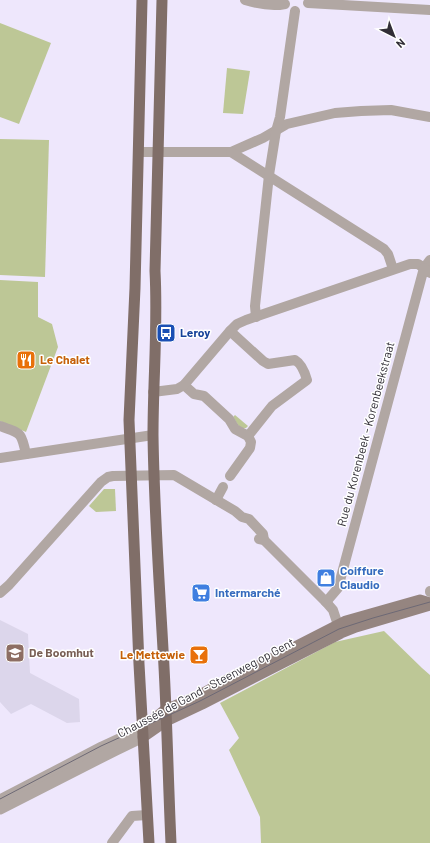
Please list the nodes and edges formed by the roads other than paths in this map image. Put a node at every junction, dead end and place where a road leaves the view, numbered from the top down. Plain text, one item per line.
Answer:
1 (142, 0) edge
2 (162, 0) edge
3 (245, 0) edge
4 (308, 1) edge
5 (284, 2) edge
6 (430, 10) edge
7 (295, 11) junction
8 (430, 117) edge
9 (276, 131) junction
10 (138, 152) junction
11 (158, 152) junction
12 (231, 152) junction
13 (269, 175) junction
14 (428, 267) edge
15 (393, 269) junction
16 (256, 317) junction
17 (230, 331) junction
18 (184, 386) junction
19 (153, 392) junction
20 (0, 426) edge
21 (154, 435) junction
22 (248, 436) junction
23 (130, 439) junction
24 (26, 454) junction
25 (0, 458) edge
26 (131, 476) junction
27 (155, 476) junction
28 (230, 476) dead end
29 (223, 487) dead end
30 (216, 500) junction
31 (0, 593) edge
32 (326, 602) junction
33 (430, 604) edge
34 (339, 629) junction
35 (166, 715) junction
36 (143, 732) junction
37 (0, 800) edge
38 (0, 810) edge
39 (147, 815) junction
40 (112, 843) edge
41 (148, 843) edge
42 (171, 843) edge

1 - 10 main road
2 - 11 main road
3 - 5 street
4 - 6 street
4 - 7 street
5 - 7 street
7 - 9 street
8 - 9 street
9 - 12 street
9 - 13 street
10 - 11 street
10 - 23 main road
11 - 12 street
11 - 19 main road
12 - 13 street
13 - 15 street
13 - 16 street
14 - 15 street
14 - 32 street, Rue du Korenbeek - Korenbeekstraat
15 - 16 street
16 - 17 street
17 - 18 street
17 - 22 street
18 - 19 street
18 - 22 street
19 - 21 main road
20 - 24 street
21 - 23 street
21 - 27 main road
22 - 28 street
23 - 24 street
23 - 26 main road
24 - 25 street
26 - 27 street
26 - 31 street
26 - 36 main road
27 - 30 street
27 - 35 main road
29 - 30 street
30 - 32 street
32 - 34 street
33 - 34 main road, Chaussée de Gand - Steenweg op Gent
34 - 35 main road, Chaussée de Gand - Steenweg op Gent
35 - 36 main road, Chaussée de Gand - Steenweg op Gent
35 - 42 main road
36 - 37 street, Chaussée de Gand - Steenweg op Gent
36 - 38 street, Chaussée de Gand - Steenweg op Gent
36 - 39 main road
39 - 40 street
39 - 41 main road

